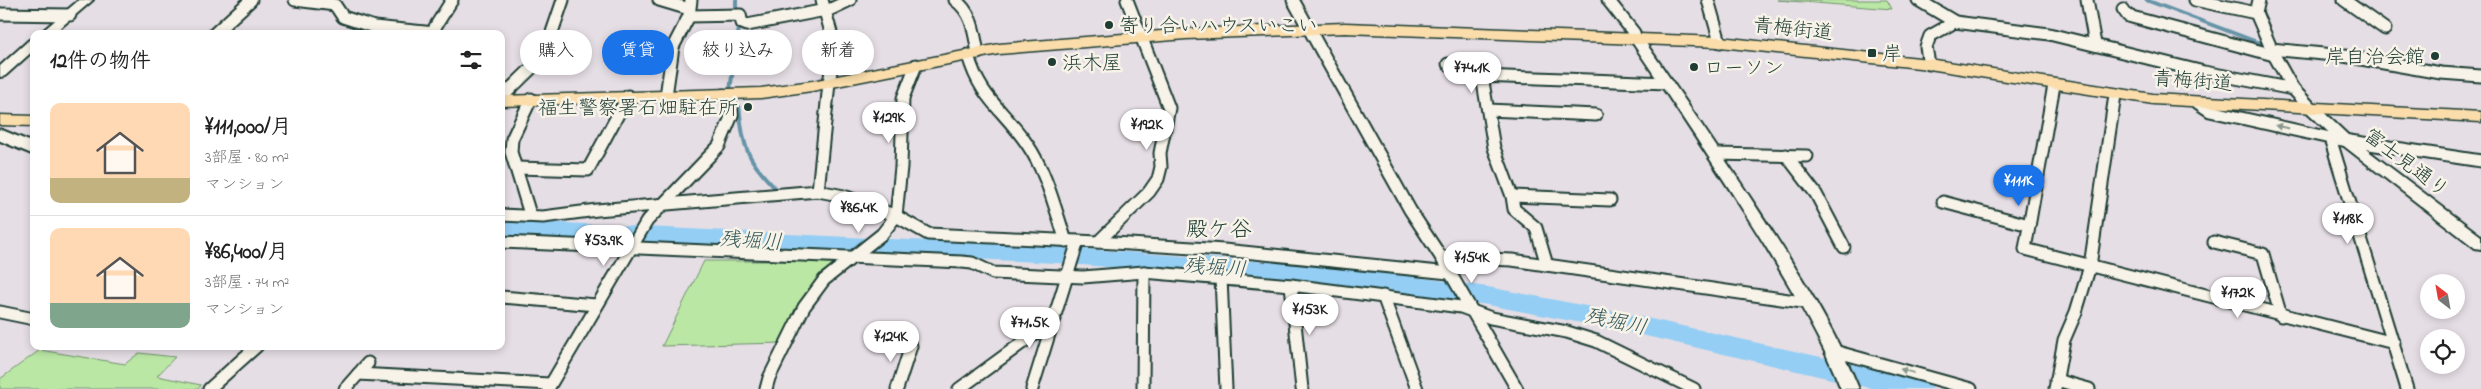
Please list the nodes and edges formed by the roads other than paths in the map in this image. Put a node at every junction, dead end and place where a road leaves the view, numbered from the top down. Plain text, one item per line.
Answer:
1 (87, 0) edge
2 (251, 0) edge
3 (295, 0) edge
4 (452, 0) edge
5 (564, 0) edge
6 (659, 0) edge
7 (850, 0) edge
8 (955, 0) edge
9 (1127, 0) edge
10 (1293, 0) edge
11 (1608, 0) edge
12 (1708, 0) edge
13 (1918, 0) edge
14 (2087, 0) edge
15 (2195, 0) edge
16 (2259, 0) edge
17 (2344, 0) edge
18 (824, 5) edge
19 (690, 8) edge
20 (2123, 9) dead end
21 (2256, 13) junction
22 (0, 14) edge
23 (70, 15) junction
24 (1955, 22) junction
25 (1310, 29) junction
26 (2385, 29) dead end
27 (50, 30) edge
28 (218, 30) edge
29 (404, 30) edge
30 (435, 30) edge
31 (1142, 38) junction
32 (1636, 39) junction
33 (1720, 42) junction
34 (2095, 44) junction
35 (30, 46) edge
36 (2273, 52) junction
37 (973, 54) junction
38 (1448, 64) dead end
39 (1929, 64) junction
40 (916, 66) junction
41 (0, 72) edge
42 (1482, 76) junction
43 (2481, 76) edge
44 (829, 83) junction
45 (1667, 83) junction
46 (2054, 85) junction
47 (2293, 89) junction
48 (505, 95) edge
49 (723, 95) junction
50 (2115, 95) junction
51 (628, 96) junction
52 (666, 96) junction
53 (531, 98) junction
54 (505, 99) edge
55 (2198, 103) junction
56 (2311, 108) junction
57 (1488, 110) junction
58 (1596, 115) dead end
59 (2481, 117) edge
60 (0, 120) edge
61 (30, 121) edge
62 (0, 135) edge
63 (2330, 138) junction
64 (2346, 140) junction
65 (30, 147) edge
66 (1715, 154) junction
67 (1786, 155) junction
68 (1807, 156) dead end
69 (2481, 162) edge
70 (516, 168) junction
71 (818, 191) junction
72 (1512, 196) junction
73 (1610, 200) dead end
74 (1943, 202) dead end
75 (661, 205) junction
76 (505, 215) edge
77 (527, 216) junction
78 (896, 216) junction
79 (2029, 225) junction
80 (1072, 241) junction
81 (505, 242) edge
82 (1098, 242) junction
83 (2214, 242) dead end
84 (2481, 244) edge
85 (633, 245) junction
86 (1844, 247) dead end
87 (852, 256) junction
88 (1441, 257) junction
89 (1547, 265) junction
90 (2090, 266) junction
91 (1070, 270) junction
92 (1144, 272) junction
93 (1451, 275) junction
94 (1221, 278) junction
95 (1291, 285) junction
96 (1383, 296) junction
97 (505, 297) edge
98 (1809, 303) junction
99 (596, 305) junction
100 (1470, 308) junction
101 (0, 312) edge
102 (2281, 316) junction
103 (30, 318) edge
104 (1055, 319) junction
105 (2394, 343) junction
106 (911, 346) dead end
107 (252, 350) edge
108 (1836, 354) junction
109 (368, 363) dead end
110 (358, 374) junction
111 (2056, 384) edge
112 (1848, 386) edge
113 (549, 387) edge
114 (209, 389) edge
115 (345, 389) edge
116 (766, 389) edge
117 (897, 389) edge
118 (959, 389) edge
119 (1032, 389) edge
120 (1143, 389) edge
121 (1226, 389) edge
122 (1302, 389) edge
123 (1417, 389) edge
124 (1517, 389) edge
125 (1694, 389) edge
126 (1971, 389) edge
127 (2089, 389) edge
128 (2407, 389) edge

1 - 23 street
2 - 28 street
3 - 29 street
4 - 30 street
5 - 48 street
6 - 19 street
7 - 18 street
8 - 37 street
9 - 31 street
10 - 25 street
11 - 32 street
12 - 33 street
13 - 24 street
14 - 34 street
15 - 21 street
16 - 21 street
17 - 26 street
18 - 19 street
18 - 44 street
19 - 52 street
20 - 36 street
21 - 36 street
22 - 23 street
23 - 27 street
24 - 34 street
24 - 39 street
25 - 31 main road, 青梅街道
25 - 32 main road, 青梅街道
25 - 88 street
31 - 37 main road, 青梅街道
31 - 82 street
32 - 33 main road, 青梅街道
32 - 45 street
33 - 39 main road, 青梅街道
34 - 47 street
35 - 41 street
36 - 43 street
36 - 47 street
37 - 40 main road, 青梅街道
37 - 80 street
38 - 42 street
39 - 46 main road, 青梅街道
40 - 44 main road, 青梅街道
40 - 78 street
42 - 45 street
42 - 57 street
44 - 49 main road, 青梅街道
44 - 71 street
45 - 66 street
46 - 50 main road, 青梅街道
46 - 79 street
47 - 56 street
49 - 52 main road, 青梅街道
49 - 75 street
50 - 55 main road, 青梅街道
50 - 90 street
51 - 52 main road, 青梅街道
51 - 53 main road, 青梅街道
51 - 70 street
53 - 54 main road, 青梅街道
53 - 70 street
55 - 56 main road, 青梅街道
63 -> 55 street
56 - 59 main road, 青梅街道
56 - 64 street, 富士見通り
57 - 58 street
57 - 72 street
60 - 61 main road
62 - 65 street
63 - 64 street
63 - 105 street
64 - 69 street
64 - 84 street, 富士見通り
66 - 67 street
66 - 98 street
67 - 68 street
67 - 86 street
70 - 77 street
71 - 75 street
71 - 78 street
72 - 73 street
72 - 89 street
74 - 79 street
75 - 77 street
75 - 85 street
76 - 77 street
78 - 80 street
78 - 87 street
79 - 90 street
80 - 82 street
80 - 91 street
81 - 85 street
82 - 93 street
83 - 102 street
85 - 87 street
85 - 99 street
87 - 91 street
87 - 116 street
88 - 89 street
88 - 93 street
89 - 98 street
90 - 102 street
90 - 111 street
91 - 92 street
91 - 104 street
92 - 94 street
92 - 120 street
93 - 100 street
94 - 95 street
94 - 121 street
95 - 96 street
95 - 122 street
96 - 100 street
96 - 123 street
97 - 99 street
98 - 108 street
99 - 113 street
100 - 124 street
100 - 125 street
101 - 103 street
102 - 105 street
104 - 118 street
104 - 119 street
105 - 128 street
106 - 117 street
107 - 114 street
108 - 112 street
126 -> 108 street
109 - 110 street
110 - 113 street
110 - 115 street
111 - 127 street

